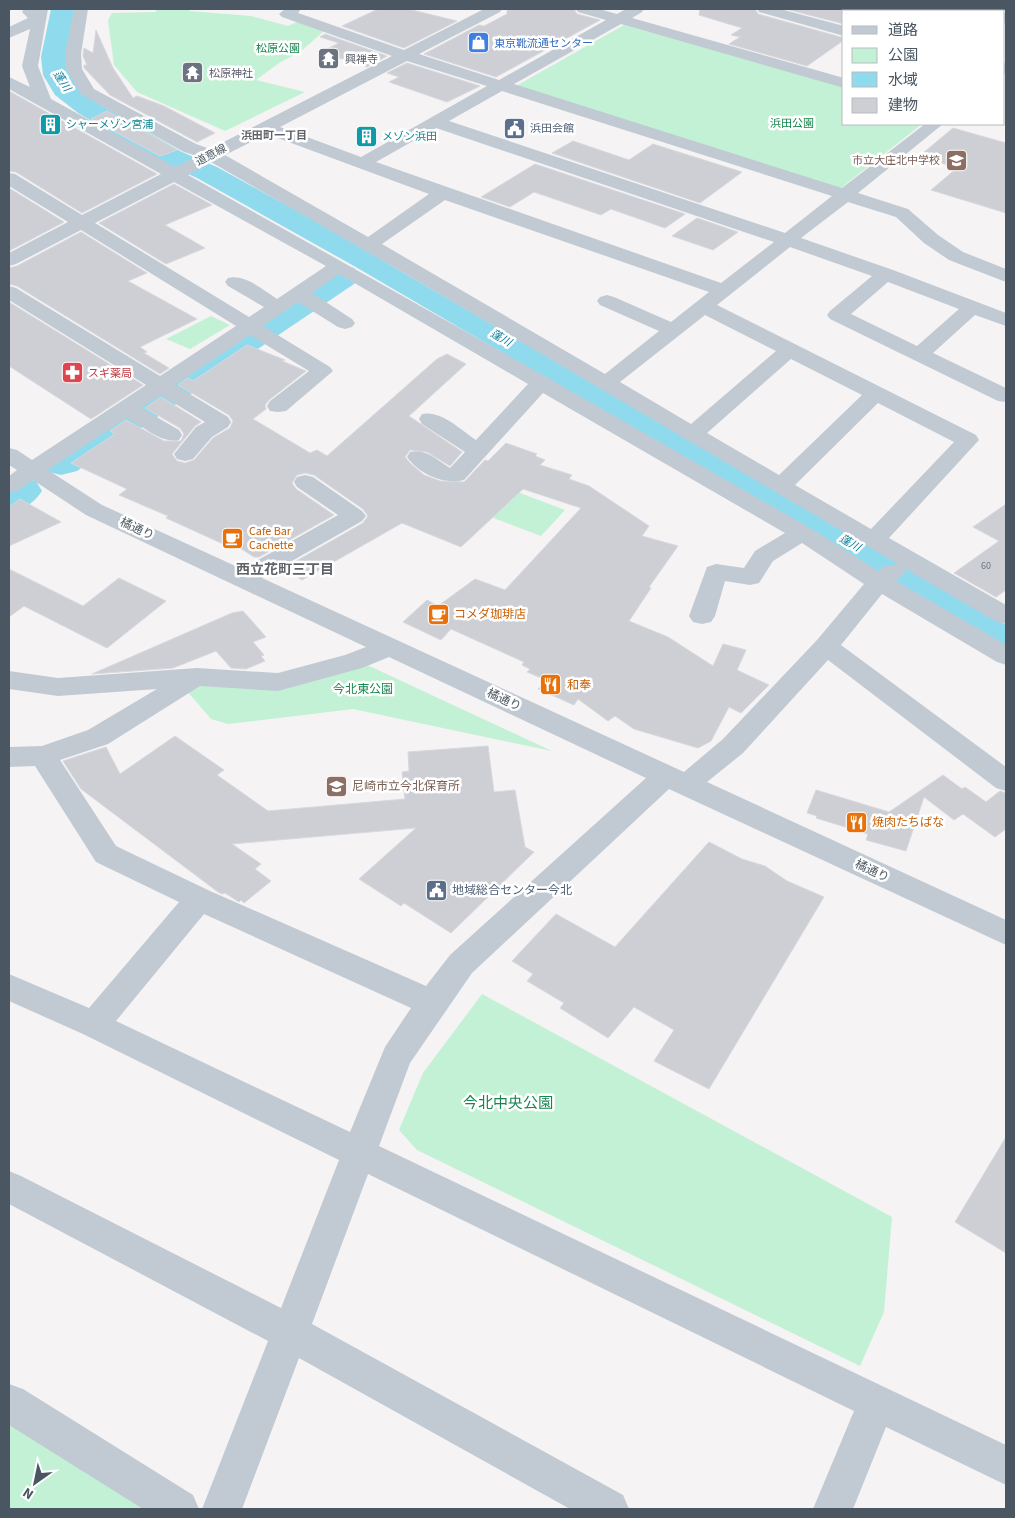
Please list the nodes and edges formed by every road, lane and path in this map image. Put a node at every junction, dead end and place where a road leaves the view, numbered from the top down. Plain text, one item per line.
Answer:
1 (22, 9) edge
2 (81, 9) edge
3 (90, 9) edge
4 (294, 9) edge
5 (464, 9) edge
6 (583, 9) edge
7 (637, 9) edge
8 (764, 9) edge
9 (490, 11) edge
10 (40, 13) edge
11 (620, 19) junction
12 (842, 30) edge
13 (9, 33) edge
14 (405, 55) junction
15 (9, 82) edge
16 (842, 82) edge
17 (500, 86) junction
18 (44, 102) junction
19 (434, 122) junction
20 (934, 125) edge
21 (264, 127) junction
22 (208, 156) junction
23 (362, 163) junction
24 (175, 174) junction
25 (9, 178) edge
26 (443, 193) junction
27 (844, 195) junction
28 (81, 223) junction
29 (787, 240) junction
30 (370, 244) junction
31 (9, 260) edge
32 (339, 266) junction
33 (886, 274) junction
34 (1006, 276) edge
35 (235, 282) dead end
36 (723, 290) junction
37 (9, 292) edge
38 (304, 296) junction
39 (607, 301) dead end
40 (703, 306) junction
41 (277, 307) junction
42 (973, 307) junction
43 (1006, 320) edge
44 (345, 323) dead end
45 (255, 329) junction
46 (673, 330) junction
47 (789, 350) junction
48 (920, 354) junction
49 (541, 382) junction
50 (601, 382) junction
51 (166, 388) junction
52 (876, 393) junction
53 (1006, 396) edge
54 (569, 397) junction
55 (278, 406) dead end
56 (132, 412) junction
57 (430, 419) dead end
58 (693, 434) junction
59 (171, 435) dead end
60 (478, 451) junction
61 (185, 454) dead end
62 (9, 455) edge
63 (418, 457) dead end
64 (32, 471) junction
65 (315, 485) dead end
66 (9, 486) edge
67 (781, 486) junction
68 (802, 533) junction
69 (874, 540) junction
70 (905, 562) junction
71 (243, 579) junction
72 (881, 580) junction
73 (702, 616) dead end
74 (1006, 616) edge
75 (826, 646) junction
76 (389, 647) junction
77 (1006, 656) edge
78 (197, 677) junction
79 (9, 680) edge
80 (43, 756) junction
81 (9, 757) edge
82 (676, 780) junction
83 (1006, 781) edge
84 (199, 899) junction
85 (1006, 933) edge
86 (9, 987) edge
87 (432, 1003) junction
88 (94, 1025) junction
89 (360, 1154) junction
90 (9, 1187) edge
91 (288, 1332) junction
92 (9, 1402) edge
93 (876, 1404) junction
94 (1006, 1465) edge
95 (179, 1509) edge
96 (222, 1509) edge
97 (609, 1509) edge
98 (833, 1509) edge

1 - 10 street
2 - 3 street
2 - 22 street
4 - 14 street
5 - 9 street
6 - 11 street
7 - 11 street
8 - 12 street
9 - 14 street, 道意線
10 - 13 street
10 - 18 street
11 - 16 street
11 - 17 street
14 - 17 street
14 - 21 street, 道意線
15 - 18 street
17 - 19 street
17 - 27 street
18 - 24 street
19 - 23 street
19 - 29 street
20 - 27 street
21 - 22 street, 道意線
21 - 23 street
22 - 24 street, 道意線
22 - 30 street
23 - 26 street
24 - 28 street, 道意線
24 - 32 street
25 - 28 street
26 - 30 street
26 - 36 street
27 - 29 street
27 - 34 street
28 - 31 street, 道意線
28 - 45 street
29 - 33 street
29 - 36 street
30 - 50 street
32 - 38 street
32 - 49 street
33 - 42 street
33 - 48 street
35 - 41 street
36 - 40 street
37 - 51 street
38 - 41 street
38 - 44 street
39 - 46 street
40 - 46 street
40 - 47 street
41 - 45 street
42 - 43 street
42 - 48 street
45 - 51 street
45 - 55 street
46 - 50 street
47 - 52 street
47 - 58 street
48 - 53 street
49 - 54 street
49 - 60 street
50 - 54 street
50 - 58 street
51 - 56 street
51 - 61 street
52 - 67 street
52 - 69 street
54 - 68 street
56 - 59 street
56 - 64 street
57 - 60 street
58 - 67 street
60 - 63 street
62 - 64 street, 橘通り
64 - 66 street
64 - 71 street, 橘通り
65 - 71 street
67 - 69 street
68 - 72 street
68 - 73 street
69 - 70 street
70 - 72 street
70 - 74 street
71 - 76 street, 橘通り
72 - 75 street
72 - 77 street
75 - 82 street
75 - 83 street
76 - 78 street
76 - 82 street, 橘通り
78 - 79 street
78 - 80 street
80 - 81 street
80 - 84 street
82 - 85 street, 橘通り
82 - 87 street
84 - 87 street
84 - 88 street
86 - 88 street
87 - 89 street
88 - 89 street
89 - 91 street
89 - 93 street
90 - 91 street
91 - 96 street
91 - 97 street
92 - 95 street
93 - 94 street
93 - 98 street

